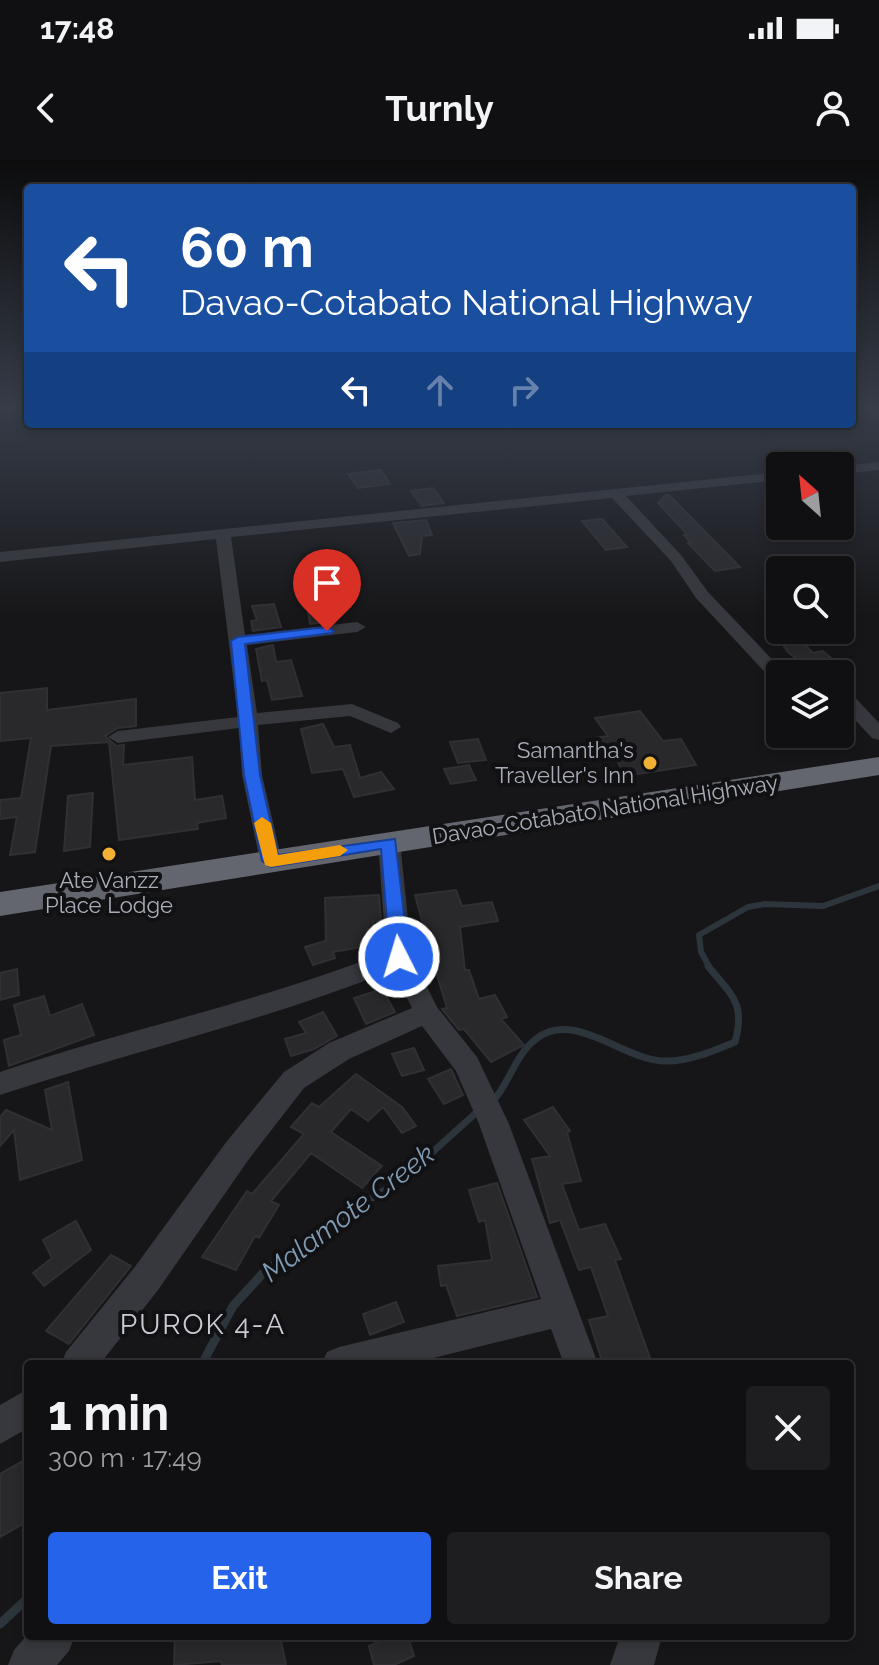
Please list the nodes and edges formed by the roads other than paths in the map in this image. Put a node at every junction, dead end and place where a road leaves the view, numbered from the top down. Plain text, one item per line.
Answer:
1 (766, 477) edge
2 (615, 493) junction
3 (223, 534) junction
4 (0, 557) edge
5 (357, 627) dead end
6 (238, 641) junction
7 (766, 662) edge
8 (854, 708) edge
9 (248, 720) junction
10 (391, 727) dead end
11 (879, 734) edge
12 (118, 737) dead end
13 (875, 772) edge
14 (389, 842) junction
15 (271, 861) junction
16 (0, 904) edge
17 (399, 957) junction
18 (427, 1013) junction
19 (0, 1084) edge
20 (561, 1310) junction
21 (81, 1360) edge
22 (355, 1360) edge
23 (580, 1360) edge
24 (24, 1410) edge
25 (0, 1426) edge
26 (51, 1640) edge
27 (640, 1640) edge
28 (29, 1665) edge
29 (631, 1665) edge

1 - 2 street
2 - 3 street
2 - 7 street
3 - 4 street
3 - 6 street
5 - 6 street
6 - 9 street
8 - 11 street
9 - 10 street
9 - 12 street
9 - 15 street
13 - 14 highway, Davao-Cotabato National Highway
14 - 15 highway, Davao-Cotabato National Highway
14 - 17 street
15 - 16 highway, Davao-Cotabato National Highway
17 - 18 street
17 - 19 street
18 - 20 street
18 - 21 street
20 - 22 street
20 - 23 street
24 - 25 street
26 - 28 street
27 - 29 street

